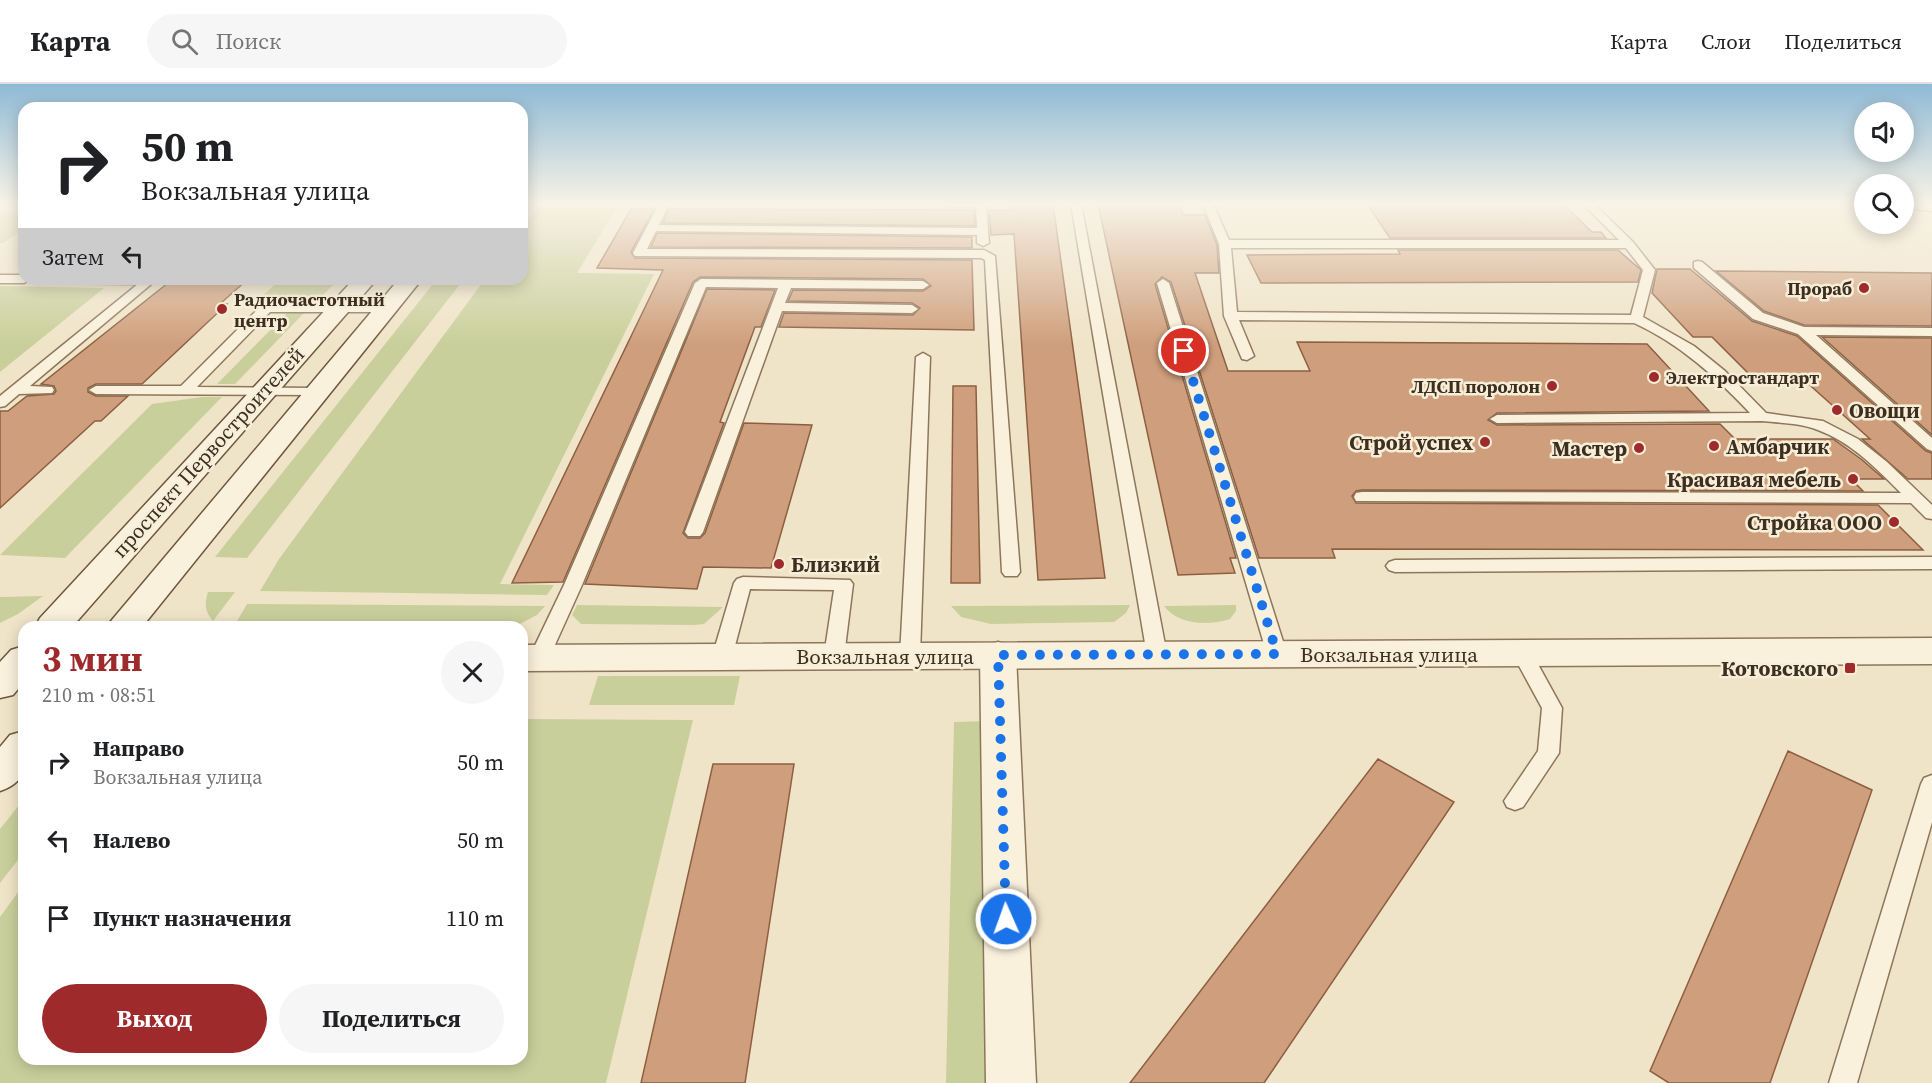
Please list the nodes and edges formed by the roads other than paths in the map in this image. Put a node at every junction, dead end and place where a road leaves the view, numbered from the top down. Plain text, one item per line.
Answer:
1 (640, 251) edge
2 (984, 251) edge
3 (1084, 251) edge
4 (1226, 251) edge
5 (1634, 251) edge
6 (984, 254) junction
7 (1698, 265) dead end
8 (0, 279) edge
9 (18, 279) edge
10 (1163, 283) dead end
11 (786, 284) junction
12 (144, 285) edge
13 (360, 285) edge
14 (406, 285) edge
15 (923, 285) dead end
16 (777, 307) junction
17 (388, 308) junction
18 (338, 309) junction
19 (912, 309) dead end
20 (1231, 316) junction
21 (1636, 319) junction
22 (1803, 331) junction
23 (1932, 332) edge
24 (1247, 356) dead end
25 (923, 357) dead end
26 (16, 390) junction
27 (47, 390) dead end
28 (96, 390) dead end
29 (184, 391) junction
30 (263, 391) junction
31 (318, 392) junction
32 (0, 403) edge
33 (1762, 417) junction
34 (1497, 419) dead end
35 (1932, 446) edge
36 (1362, 496) dead end
37 (1915, 498) junction
38 (1932, 514) edge
39 (694, 532) dead end
40 (1932, 563) edge
41 (1395, 566) dead end
42 (1011, 572) dead end
43 (57, 621) edge
44 (128, 621) edge
45 (1932, 651) edge
46 (1522, 653) junction
47 (1277, 654) junction
48 (998, 655) junction
49 (1157, 655) junction
50 (834, 656) junction
51 (910, 656) junction
52 (722, 657) junction
53 (531, 658) edge
54 (18, 753) edge
55 (0, 775) edge
56 (1932, 784) edge
57 (1515, 801) dead end
58 (1011, 1083) edge
59 (1843, 1083) edge

1 - 6 lane
2 - 6 lane
3 - 49 lane
4 - 20 lane
5 - 21 lane
6 - 42 lane
7 - 22 lane
8 - 9 lane
10 - 47 lane
11 - 15 lane
11 - 16 lane
11 - 53 lane
12 - 26 lane
13 - 18 street, проспект Первостроителей
14 - 17 street, проспект Первостроителей
16 - 19 lane
16 - 39 lane
17 - 18 lane
17 - 31 street, проспект Первостроителей
18 - 29 lane
18 - 30 street, проспект Первостроителей
20 - 21 lane
20 - 24 lane
21 - 33 lane
22 - 23 lane
22 - 35 lane
25 - 51 lane
26 - 27 lane
26 - 32 lane
28 - 29 lane
29 - 30 lane
30 - 31 lane
30 - 43 street, проспект Первостроителей
31 - 44 street, проспект Первостроителей
33 - 34 lane
33 - 37 lane
36 - 37 lane
37 - 38 lane
40 - 41 lane
45 - 46 street, Вокзальная улица
46 - 47 street, Вокзальная улица
46 - 57 lane
47 - 49 street, Вокзальная улица
48 - 49 street, Вокзальная улица
48 - 51 street, Вокзальная улица
48 - 58 street
50 - 51 street, Вокзальная улица
50 - 52 street, Вокзальная улица
50 - 52 lane
52 - 53 street, Вокзальная улица
54 - 55 street
56 - 59 lane

